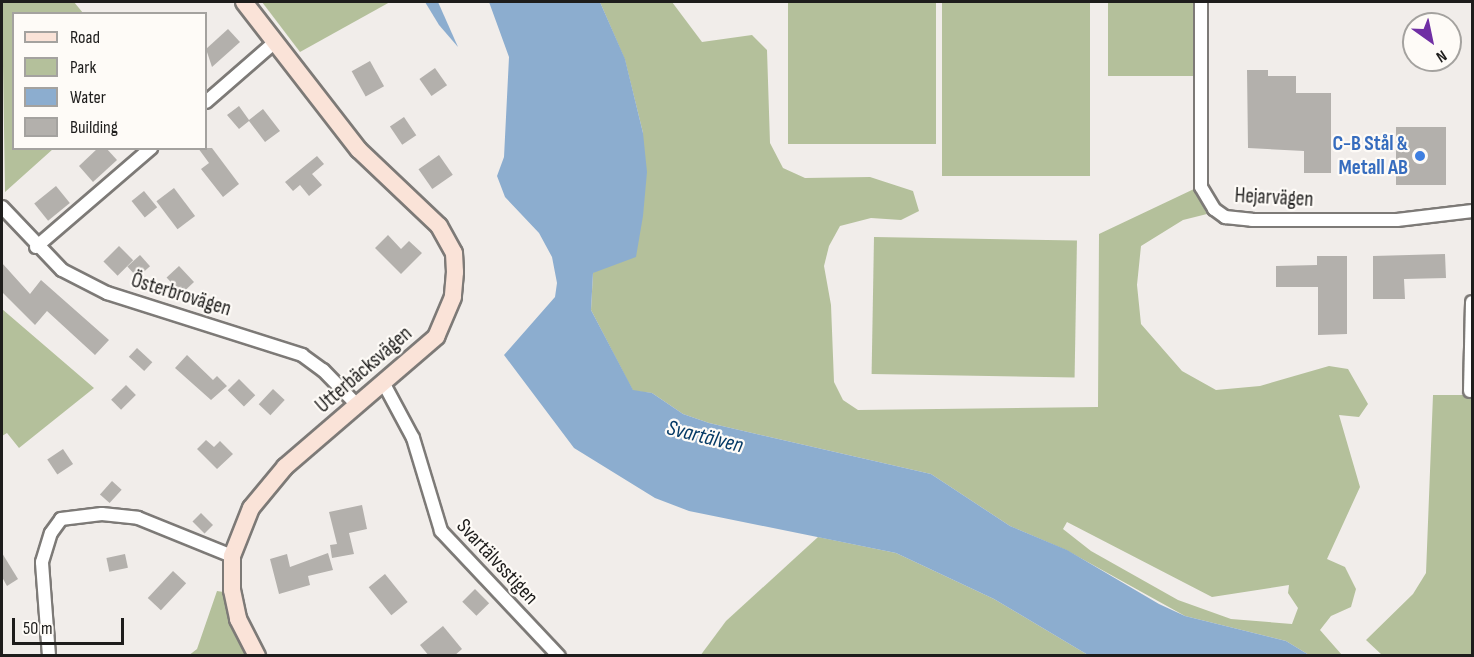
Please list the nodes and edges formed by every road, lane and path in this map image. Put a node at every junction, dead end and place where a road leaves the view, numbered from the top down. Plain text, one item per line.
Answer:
1 (244, 2) edge
2 (1201, 2) edge
3 (275, 42) junction
4 (207, 101) edge
5 (149, 150) edge
6 (2, 207) edge
7 (1473, 212) edge
8 (36, 247) junction
9 (1473, 302) edge
10 (384, 384) junction
11 (1470, 391) dead end
12 (358, 406) junction
13 (232, 556) junction
14 (49, 656) edge
15 (257, 656) edge
16 (559, 656) edge

1 - 3 street, Utterbäcksvägen
2 - 7 street, Hejarvägen
3 - 4 street
3 - 10 street, Utterbäcksvägen
5 - 8 street
6 - 8 street, Österbrovägen
8 - 12 street, Österbrovägen
9 - 11 street
10 - 12 street, Utterbäcksvägen
10 - 16 street, Svartälvsstigen
12 - 13 street, Utterbäcksvägen
13 - 14 street
13 - 15 street, Utterbäcksvägen

